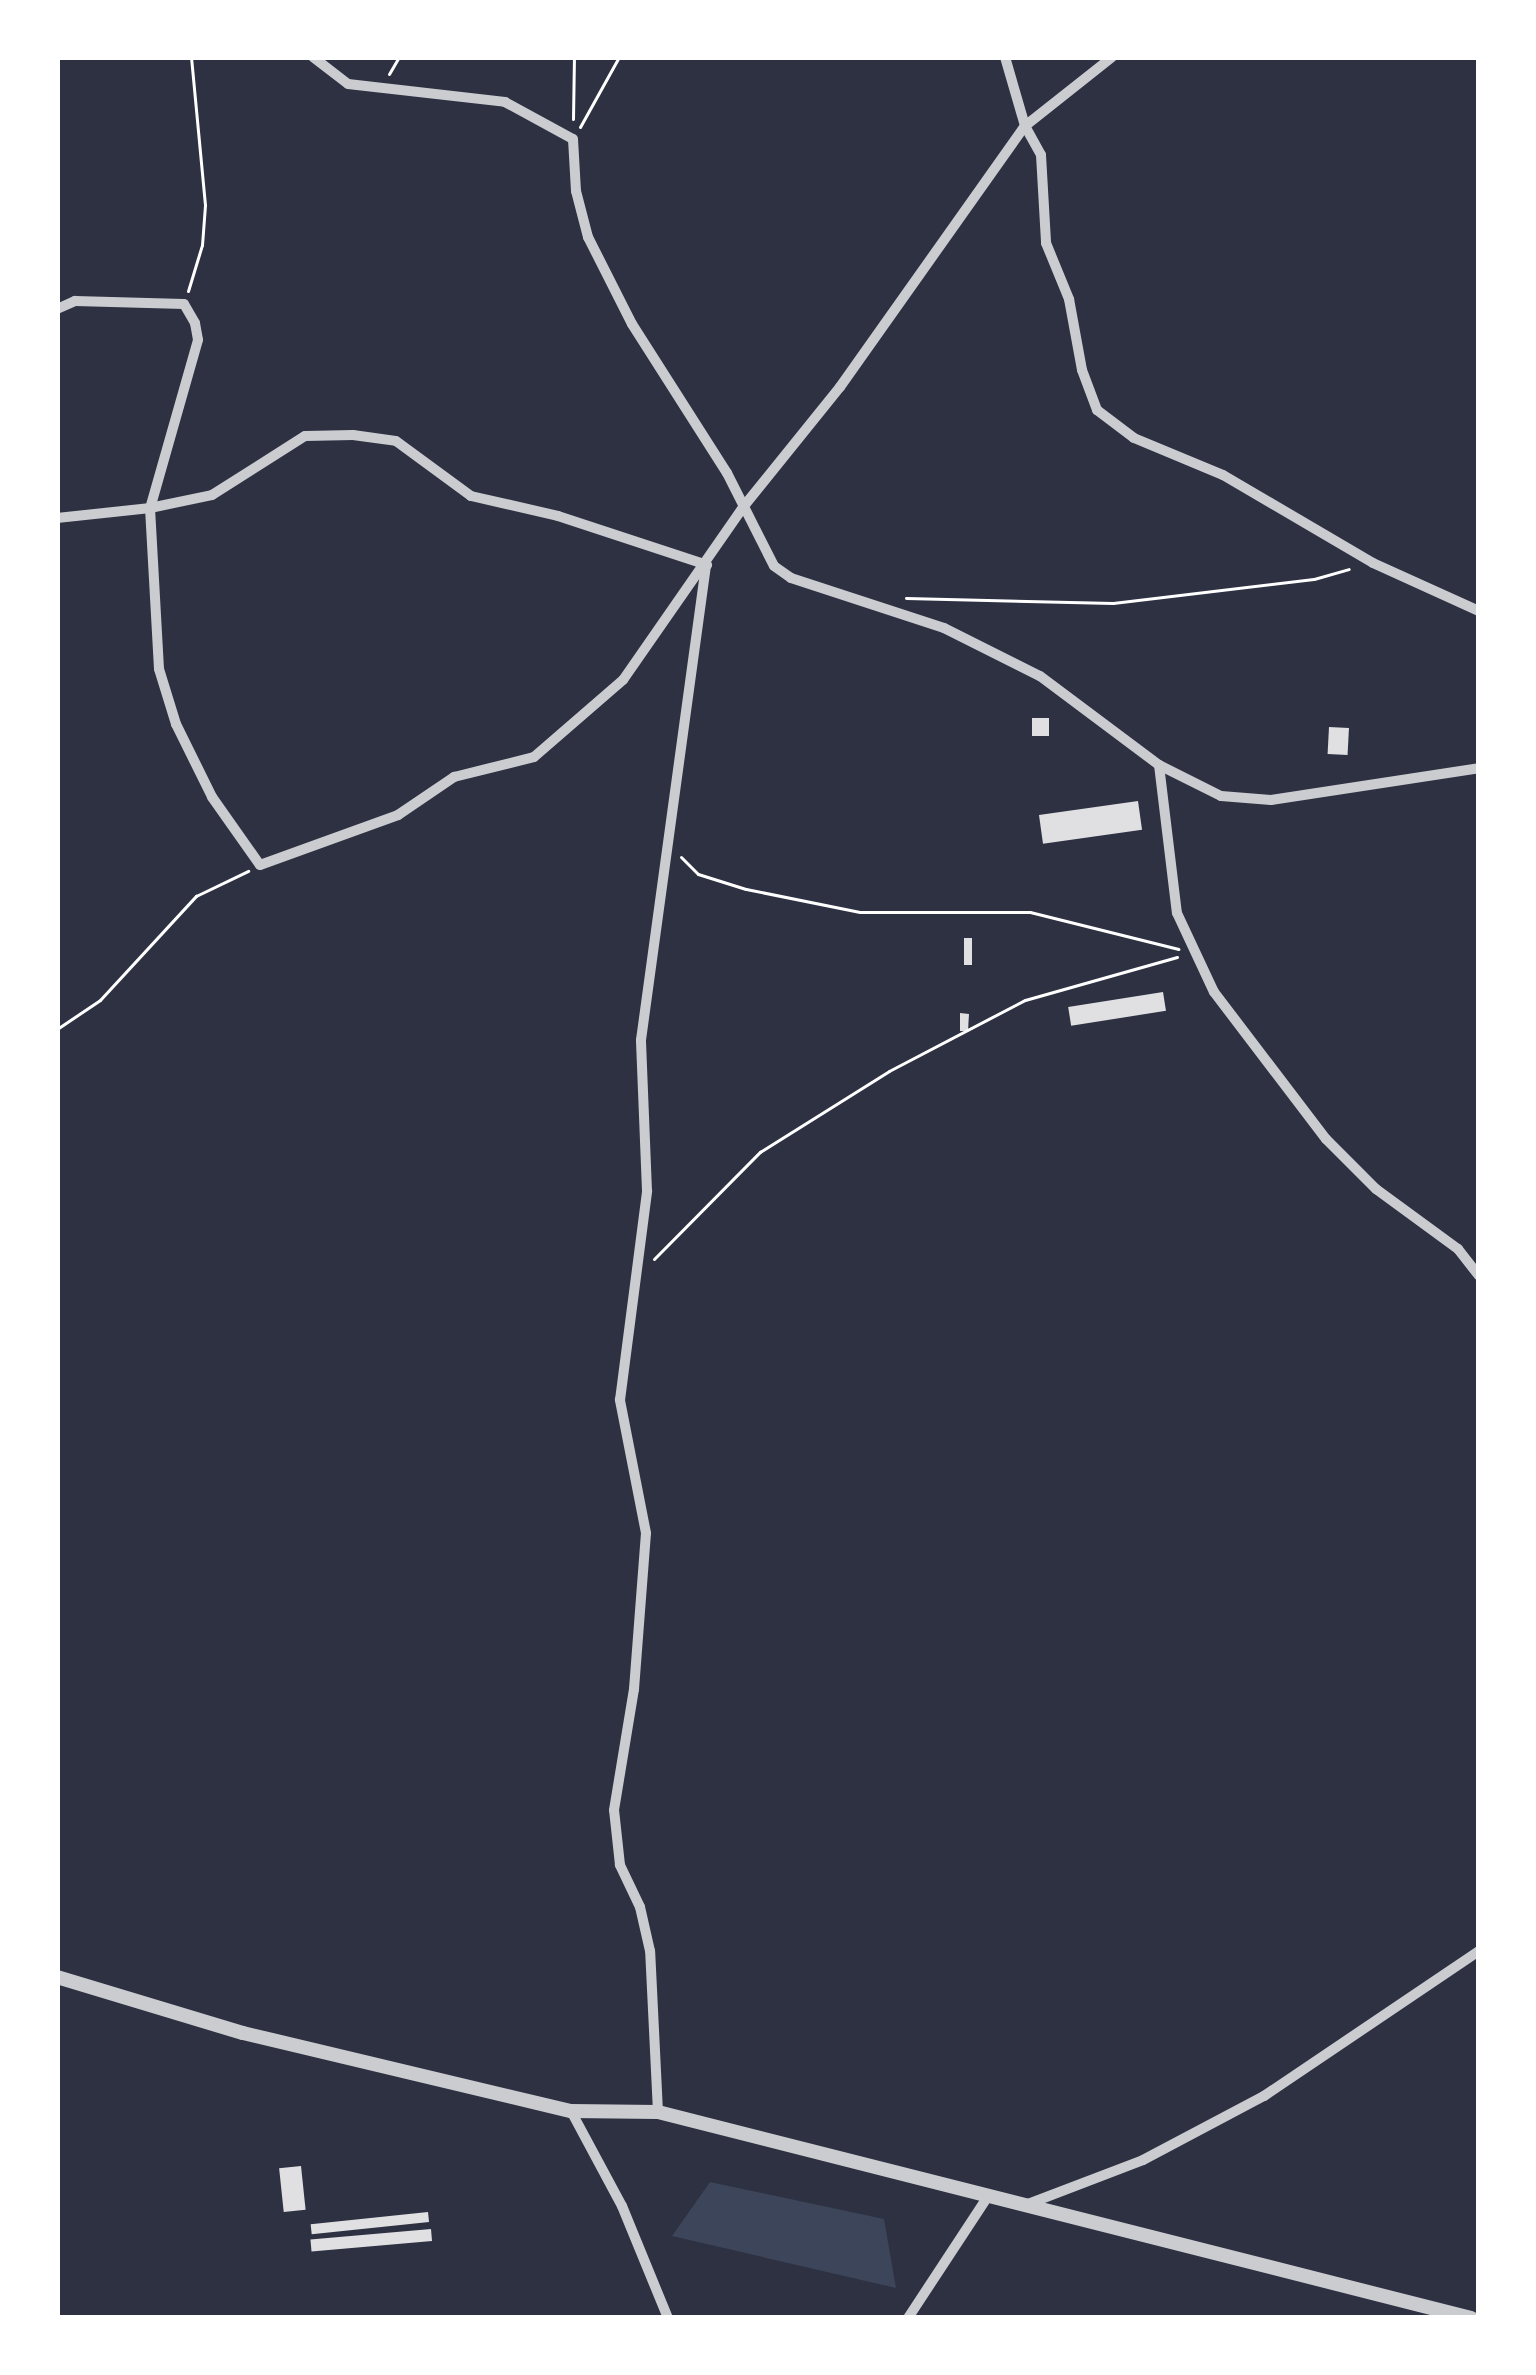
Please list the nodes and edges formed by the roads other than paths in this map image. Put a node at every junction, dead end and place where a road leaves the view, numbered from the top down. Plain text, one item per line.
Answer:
1 (313, 57) edge
2 (1005, 57) edge
3 (1112, 57) edge
4 (1025, 126) junction
5 (57, 309) edge
6 (744, 506) junction
7 (150, 508) junction
8 (57, 518) edge
9 (706, 565) junction
10 (1479, 611) edge
11 (1159, 765) junction
12 (1479, 768) edge
13 (1479, 1276) edge
14 (1479, 1951) edge
15 (57, 1978) edge
16 (572, 2111) junction
17 (658, 2112) junction
18 (988, 2196) junction
19 (1025, 2206) junction
20 (668, 2318) edge
21 (908, 2318) edge
22 (1471, 2318) edge

1 - 6 street
2 - 4 street
3 - 4 street
4 - 6 street
4 - 10 street
5 - 7 street
6 - 9 street
6 - 11 street
7 - 8 street
7 - 9 street
7 - 9 street
9 - 17 street
11 - 12 street
11 - 13 street
14 - 19 street
15 - 16 street
16 - 17 street
16 - 20 street
17 - 18 street
18 - 19 street
18 - 21 street
19 - 22 street

